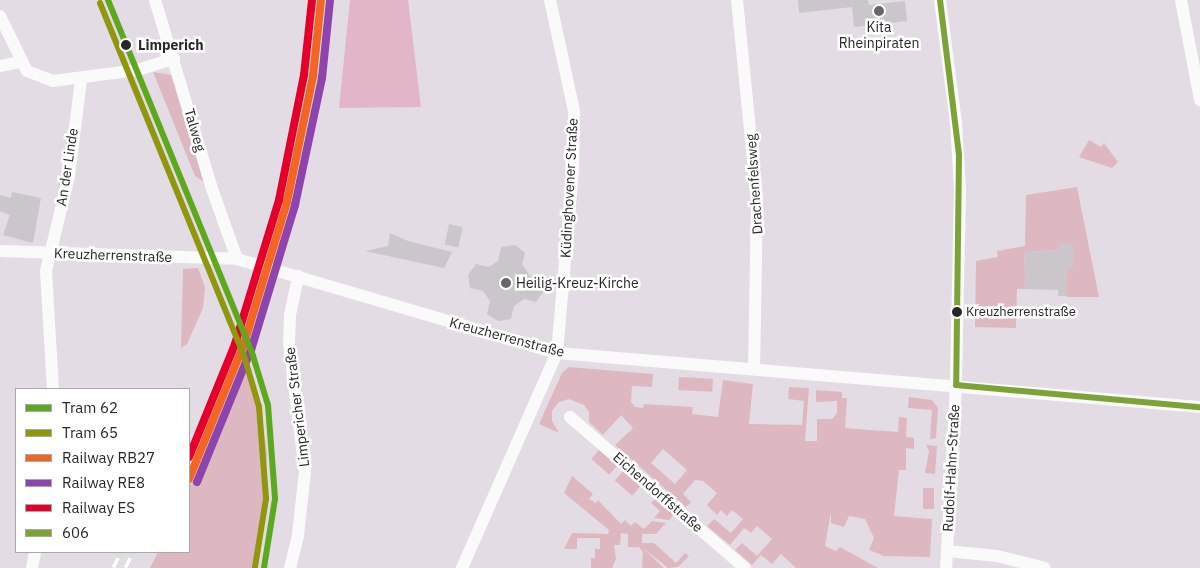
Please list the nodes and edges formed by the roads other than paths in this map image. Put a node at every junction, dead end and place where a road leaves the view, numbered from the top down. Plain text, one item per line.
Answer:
1 (155, 0) edge
2 (550, 0) edge
3 (737, 0) edge
4 (940, 0) edge
5 (1181, 0) edge
6 (0, 16) edge
7 (174, 58) junction
8 (20, 62) junction
9 (0, 66) edge
10 (81, 80) junction
11 (1200, 100) edge
12 (0, 251) edge
13 (49, 253) junction
14 (237, 259) junction
15 (298, 276) junction
16 (557, 354) junction
17 (754, 368) junction
18 (956, 385) junction
19 (53, 388) edge
20 (1200, 408) edge
21 (570, 418) dead end
22 (947, 552) junction
23 (35, 553) edge
24 (32, 568) edge
25 (290, 568) edge
26 (462, 568) edge
27 (745, 568) edge
28 (946, 568) edge
29 (1045, 568) edge

1 - 7 street, Talweg
2 - 16 street, Küdinghovener Straße
3 - 17 street, Drachenfelsweg
4 - 18 street, Rudolf-Hahn-Straße
5 - 11 street
6 - 8 street
7 - 10 street
7 - 14 street, Talweg
8 - 9 street
8 - 10 street
10 - 13 street, An der Linde
12 - 13 street, Kreuzherrenstraße
13 - 14 street, Kreuzherrenstraße
13 - 19 street, An der Linde
14 - 15 street, Kreuzherrenstraße
15 - 16 street, Kreuzherrenstraße
15 - 25 street, Limpericher Straße
16 - 17 street, Kreuzherrenstraße
16 - 26 street, Küdinghovener Straße
17 - 18 street, Kreuzherrenstraße
18 - 20 street, Kreuzherrenstraße
18 - 22 street, Rudolf-Hahn-Straße
21 - 27 street, Eichendorffstraße
22 - 28 street, Rudolf-Hahn-Straße
22 - 29 street, Rudolf-Hahn-Straße
23 - 24 street

